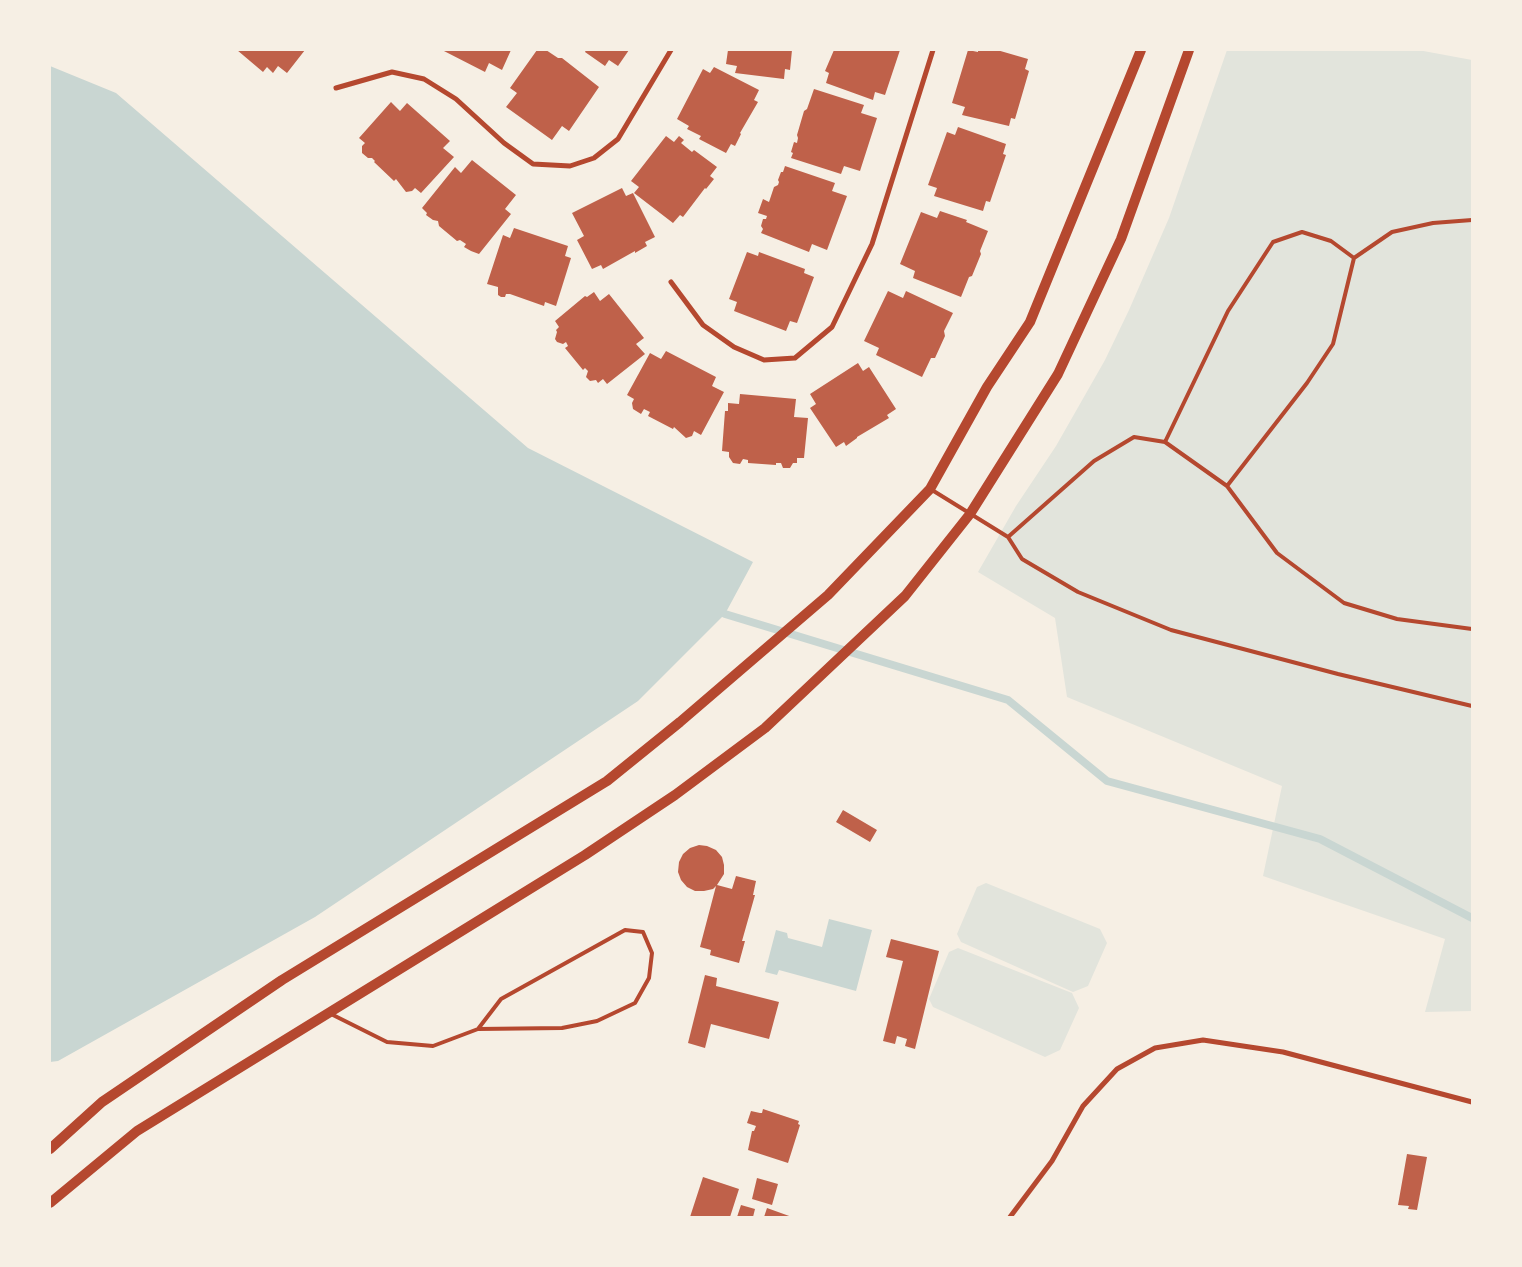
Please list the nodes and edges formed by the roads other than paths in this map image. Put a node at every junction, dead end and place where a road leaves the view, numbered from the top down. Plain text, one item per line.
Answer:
1 (671, 50) edge
2 (933, 50) edge
3 (1141, 50) edge
4 (1187, 50) edge
5 (336, 88) dead end
6 (1472, 220) edge
7 (1354, 258) junction
8 (671, 282) dead end
9 (1165, 442) junction
10 (1227, 486) junction
11 (930, 489) junction
12 (970, 514) junction
13 (1008, 537) junction
14 (1472, 629) edge
15 (1472, 706) edge
16 (329, 1013) junction
17 (478, 1029) junction
18 (1472, 1102) edge
19 (51, 1147) edge
20 (50, 1203) edge
21 (1010, 1217) edge

1 - 5 street
2 - 8 street
3 - 11 main road
4 - 12 main road
6 - 7 lane
7 - 9 lane
7 - 10 lane
9 - 10 lane
9 - 13 lane
10 - 14 lane
11 - 12 lane
11 - 19 main road
12 - 13 lane
12 - 16 main road
13 - 15 lane
16 - 17 lane
16 - 20 main road
17 - 17 lane
18 - 21 street

